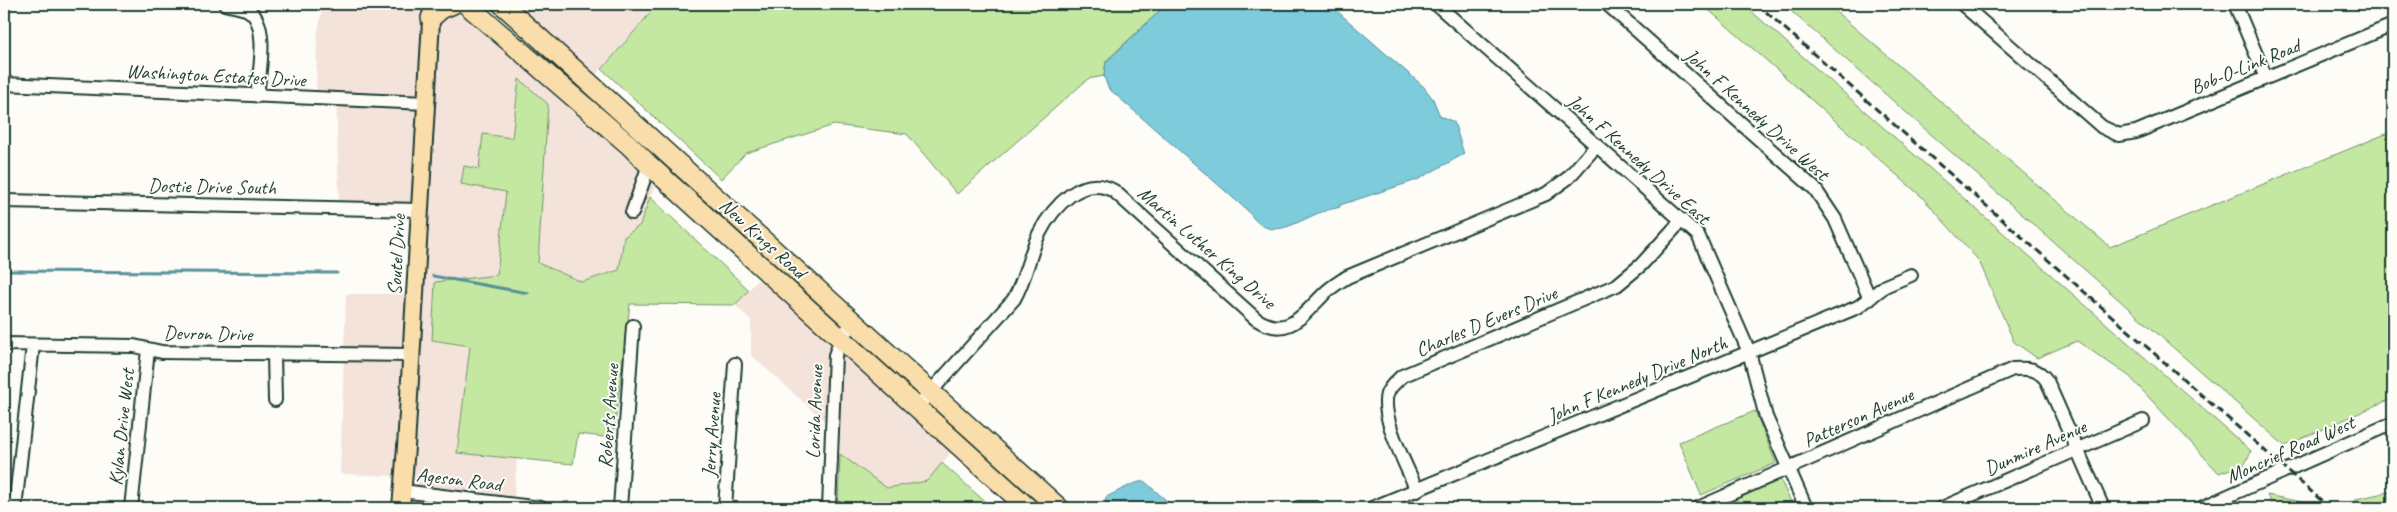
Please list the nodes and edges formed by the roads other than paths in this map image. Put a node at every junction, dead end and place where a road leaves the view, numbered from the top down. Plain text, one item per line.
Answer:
1 (225, 4) edge
2 (462, 4) edge
3 (502, 4) edge
4 (1436, 4) edge
5 (1607, 4) edge
6 (1962, 4) edge
7 (2236, 4) edge
8 (431, 11) edge
9 (2393, 25) edge
10 (2266, 78) junction
11 (4, 84) edge
12 (257, 96) junction
13 (426, 103) junction
14 (646, 134) junction
15 (629, 145) junction
16 (1597, 145) junction
17 (648, 166) junction
18 (4, 201) edge
19 (420, 210) junction
20 (632, 213) dead end
21 (1682, 220) junction
22 (1910, 275) dead end
23 (1870, 298) junction
24 (853, 322) junction
25 (633, 326) dead end
26 (841, 339) junction
27 (4, 344) edge
28 (33, 345) junction
29 (148, 350) junction
30 (1749, 352) junction
31 (274, 354) junction
32 (412, 355) junction
33 (735, 364) dead end
34 (931, 392) junction
35 (275, 400) dead end
36 (917, 408) junction
37 (2143, 420) dead end
38 (2393, 423) edge
39 (2078, 449) junction
40 (1788, 468) junction
41 (402, 491) junction
42 (1417, 491) junction
43 (508, 506) edge
44 (15, 508) edge
45 (131, 508) edge
46 (401, 508) edge
47 (541, 508) edge
48 (620, 508) edge
49 (725, 508) edge
50 (828, 508) edge
51 (1028, 508) edge
52 (1059, 508) edge
53 (1298, 508) edge
54 (1316, 508) edge
55 (1372, 508) edge
56 (1698, 508) edge
57 (1806, 508) edge
58 (1942, 508) edge
59 (2103, 508) edge
60 (2201, 508) edge

1 - 12 street
2 - 8 highway
2 - 15 highway, New Kings Road
3 - 14 highway, New Kings Road
4 - 16 street, John F Kennedy Drive East
5 - 23 street, John F Kennedy Drive West
6 - 10 street, Bob-O-Link Road
7 - 10 street
8 - 13 main road, Soutel Drive
9 - 10 street, Bob-O-Link Road
11 - 12 street, Washington Estates Drive
12 - 13 street, Washington Estates Drive
13 - 19 main road, Soutel Drive
14 - 15 street
14 - 24 highway, New Kings Road
15 - 17 highway, New Kings Road
16 - 21 street, John F Kennedy Drive East
16 - 34 street, Martin Luther King Drive
17 - 20 street
17 - 26 highway, New Kings Road
18 - 19 street, Dostie Drive South
19 - 32 main road, Soutel Drive
21 - 30 street, John F Kennedy Drive East
21 - 42 street, Charles D Evers Drive
22 - 23 street, John F Kennedy Drive North
23 - 30 street, John F Kennedy Drive North
24 - 26 street, Lorida Avenue
24 - 34 highway, New Kings Road
25 - 48 street, Roberts Avenue
26 - 36 highway, New Kings Road
26 - 50 street, Lorida Avenue
27 - 28 street, Devron Drive
28 - 29 street, Devron Drive
28 - 44 street
29 - 31 street, Devron Drive
29 - 45 street, Kylan Drive West
30 - 40 street, John F Kennedy Drive East
30 - 42 street, John F Kennedy Drive North
31 - 32 street, Devron Drive
31 - 35 street
32 - 41 main road, Soutel Drive
33 - 49 street, Jerry Avenue
34 - 36 street, Martin Luther King Drive
34 - 52 highway, New Kings Road
36 - 51 highway, New Kings Road
37 - 39 street, Dunmire Avenue
38 - 60 street, Moncrief Road West
39 - 40 street, Patterson Avenue
39 - 58 street, Dunmire Avenue
39 - 59 street
40 - 56 street, Patterson Avenue
40 - 57 street, John F Kennedy Drive East
41 - 43 street, Ageson Road
41 - 46 main road, Soutel Drive
42 - 55 street, John F Kennedy Drive North
43 - 47 street, Ageson Road
53 - 54 street

